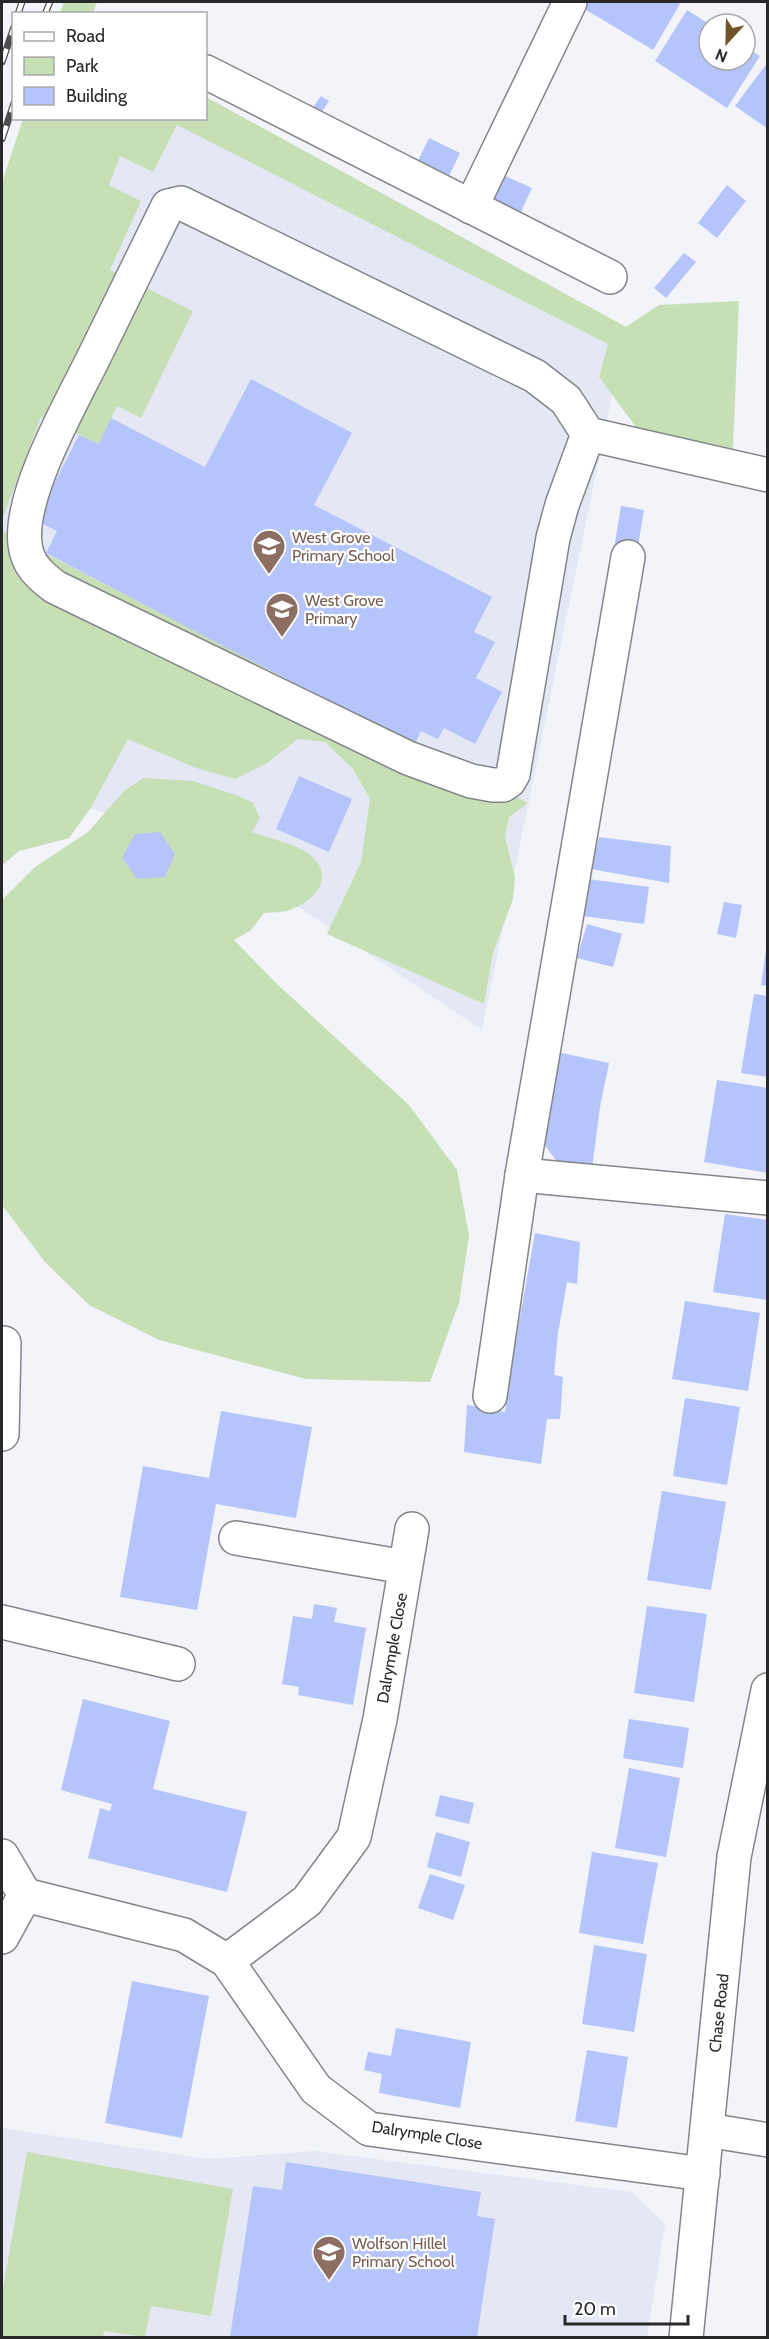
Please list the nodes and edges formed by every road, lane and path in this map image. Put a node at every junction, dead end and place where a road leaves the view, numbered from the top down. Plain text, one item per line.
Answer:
1 (570, 2) edge
2 (207, 73) edge
3 (471, 207) junction
4 (610, 278) dead end
5 (588, 434) junction
6 (768, 475) edge
7 (628, 557) dead end
8 (522, 1175) junction
9 (768, 1198) edge
10 (4, 1343) dead end
11 (2, 1396) edge
12 (490, 1396) dead end
13 (2, 1434) edge
14 (412, 1529) dead end
15 (236, 1538) dead end
16 (405, 1567) junction
17 (2, 1622) edge
18 (178, 1664) dead end
19 (768, 1690) edge
20 (2, 1856) edge
21 (25, 1895) junction
22 (2, 1937) edge
23 (227, 1961) junction
24 (707, 2130) junction
25 (768, 2140) edge
26 (703, 2174) junction
27 (686, 2337) edge

1 - 3 street
2 - 3 street
3 - 4 street
5 - 5 street
5 - 6 street
7 - 8 street
8 - 9 street
8 - 12 street
10 - 11 street
11 - 13 street
14 - 16 street, Dalrymple Close
15 - 16 street
16 - 23 street, Dalrymple Close
17 - 18 street
19 - 24 street, Chase Road
20 - 21 street
21 - 22 street
21 - 23 street, Dalrymple Close
23 - 26 street, Dalrymple Close
24 - 25 street
24 - 26 street, Chase Road
26 - 27 street, Chase Road

